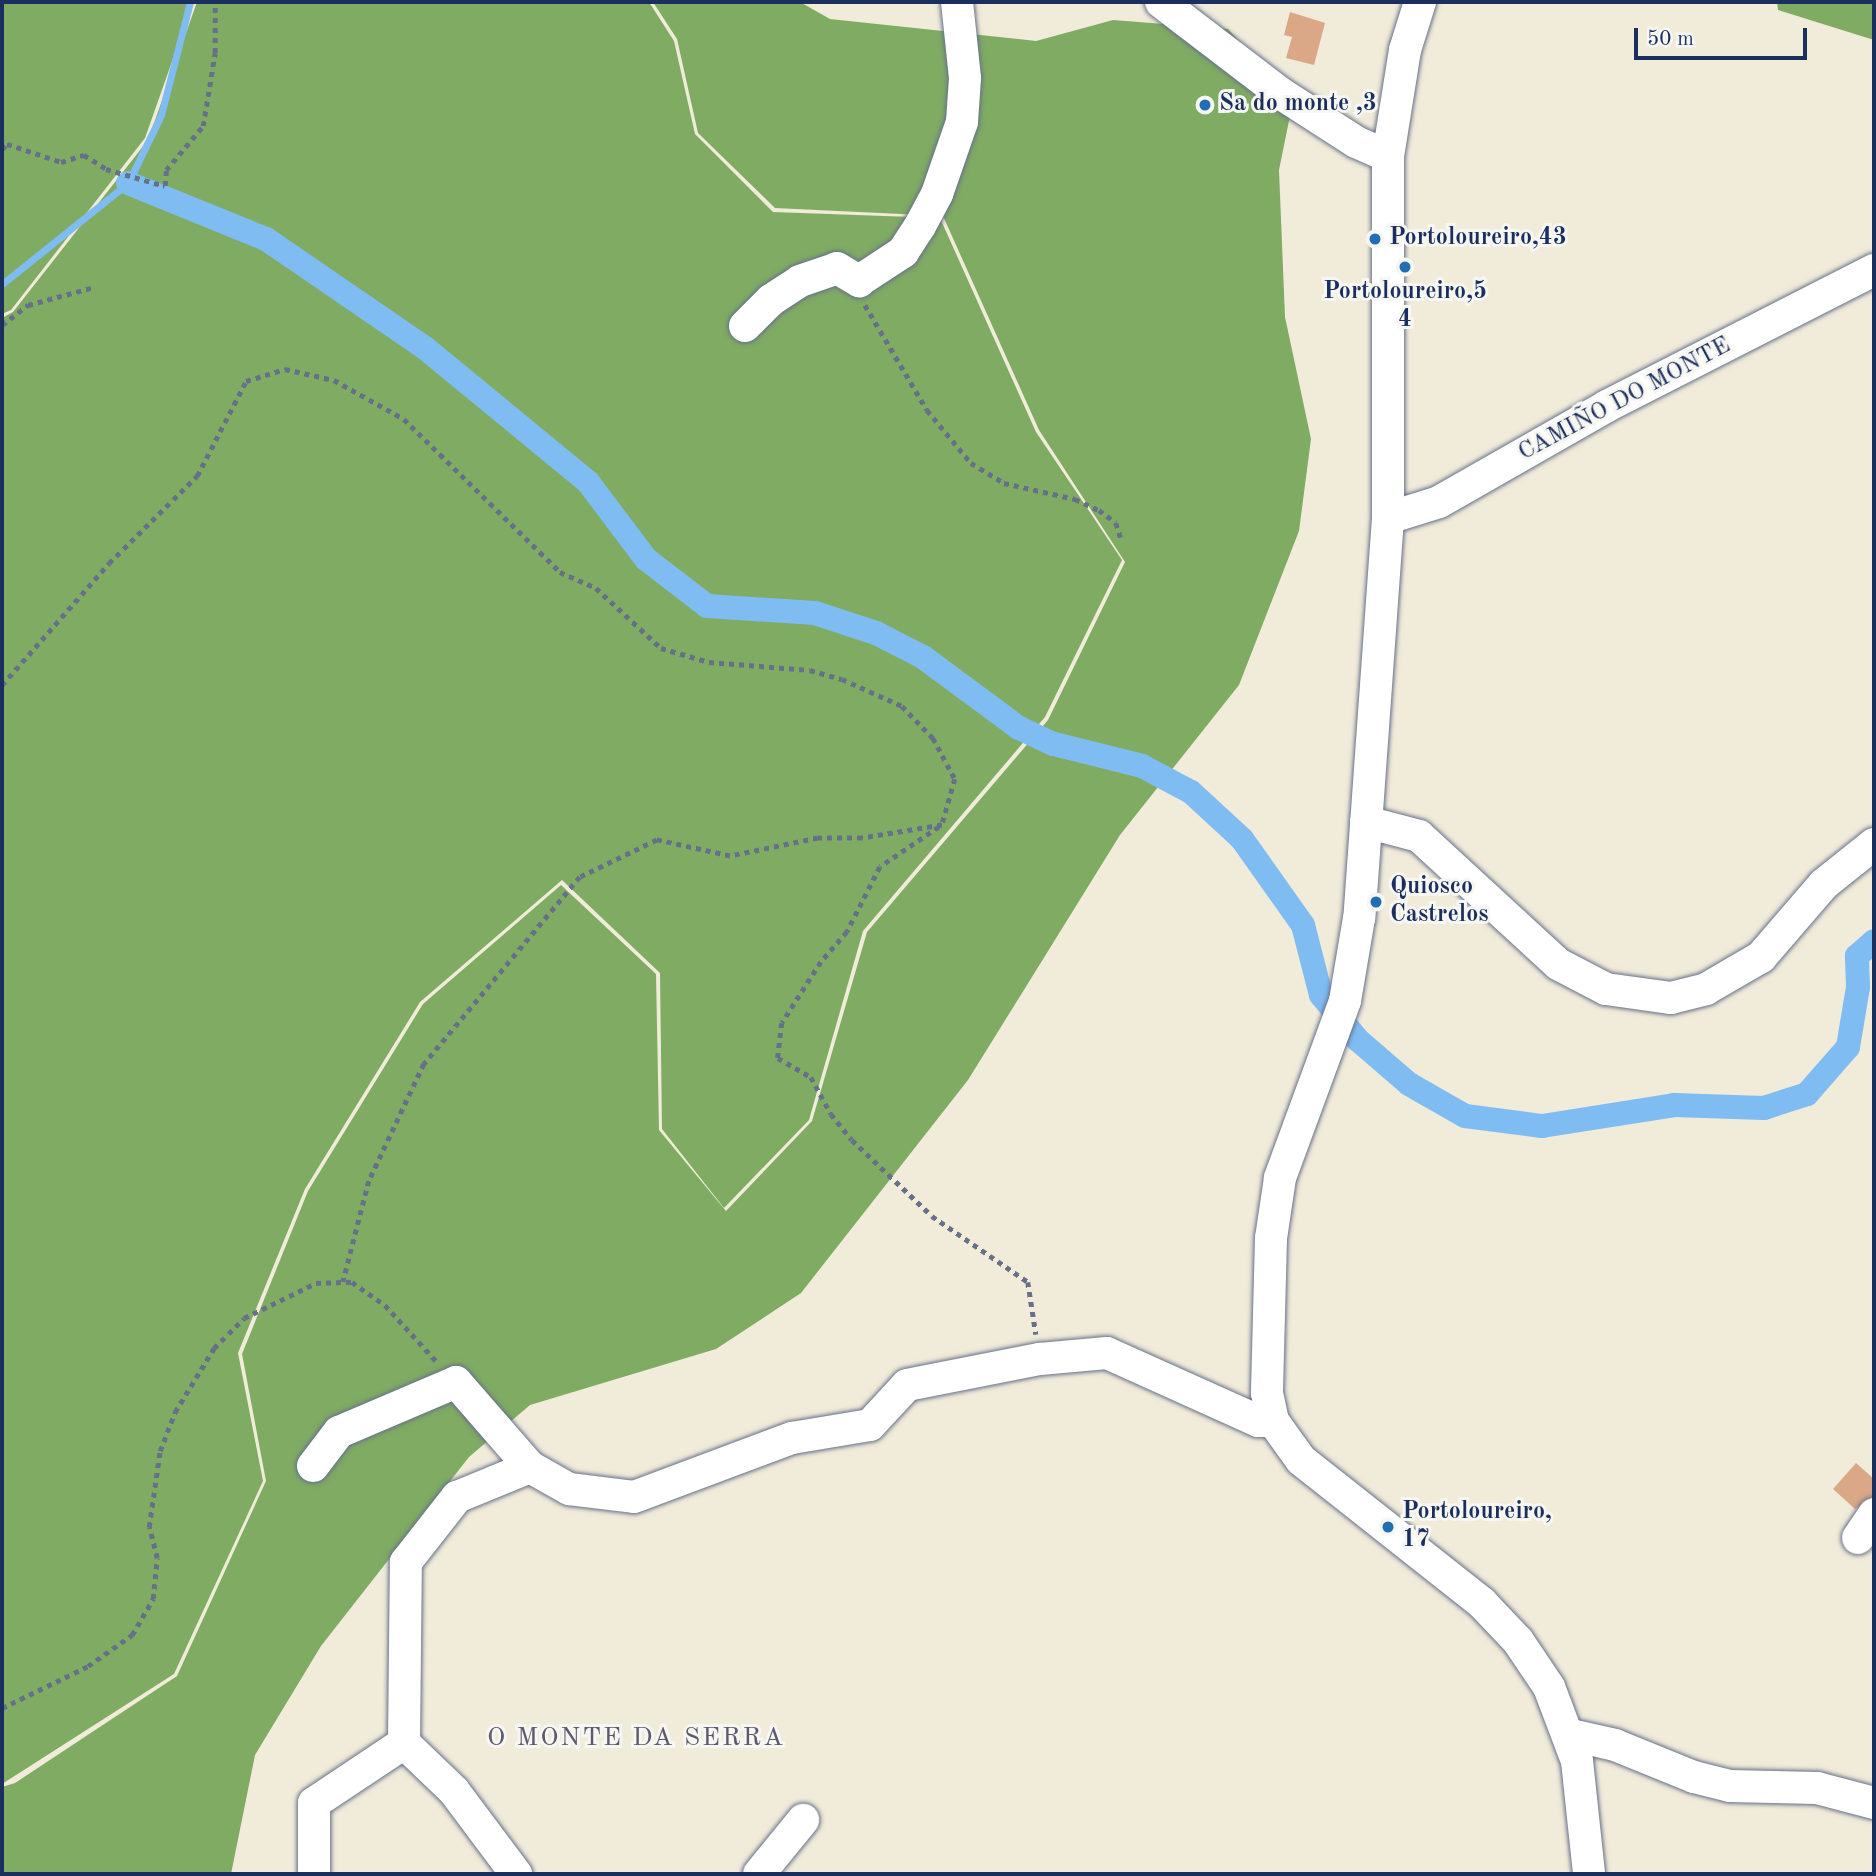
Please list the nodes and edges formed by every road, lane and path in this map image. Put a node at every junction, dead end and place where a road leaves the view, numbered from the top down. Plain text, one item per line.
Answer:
1 (215, 2) edge
2 (957, 2) edge
3 (1161, 2) edge
4 (1420, 2) edge
5 (2, 149) edge
6 (1388, 156) junction
7 (859, 281) junction
8 (1870, 282) edge
9 (94, 287) dead end
10 (2, 325) edge
11 (745, 326) dead end
12 (1388, 518) junction
13 (1121, 538) dead end
14 (2, 685) edge
15 (1366, 822) junction
16 (942, 825) junction
17 (1874, 844) edge
18 (343, 1282) junction
19 (1040, 1359) junction
20 (456, 1382) junction
21 (1273, 1421) junction
22 (313, 1466) dead end
23 (530, 1468) junction
24 (2, 1708) edge
25 (1571, 1735) junction
26 (404, 1743) junction
27 (1874, 1803) edge
28 (803, 1820) dead end
29 (314, 1874) edge
30 (516, 1874) edge
31 (759, 1874) edge
32 (1589, 1874) edge

1 - 5 path
2 - 7 street
3 - 6 street
4 - 6 street
6 - 12 street
7 - 11 street
7 - 13 path
8 - 12 street, CAMIÑO DO MONTE
9 - 10 path
12 - 15 street
14 - 16 path
15 - 17 street
15 - 21 street
16 - 18 path
16 - 19 path
18 - 20 path
18 - 24 path
19 - 21 street
19 - 23 street
20 - 22 street
20 - 23 street
21 - 25 street
23 - 26 street
25 - 27 street
25 - 32 street
26 - 29 street
26 - 30 street
28 - 31 street

